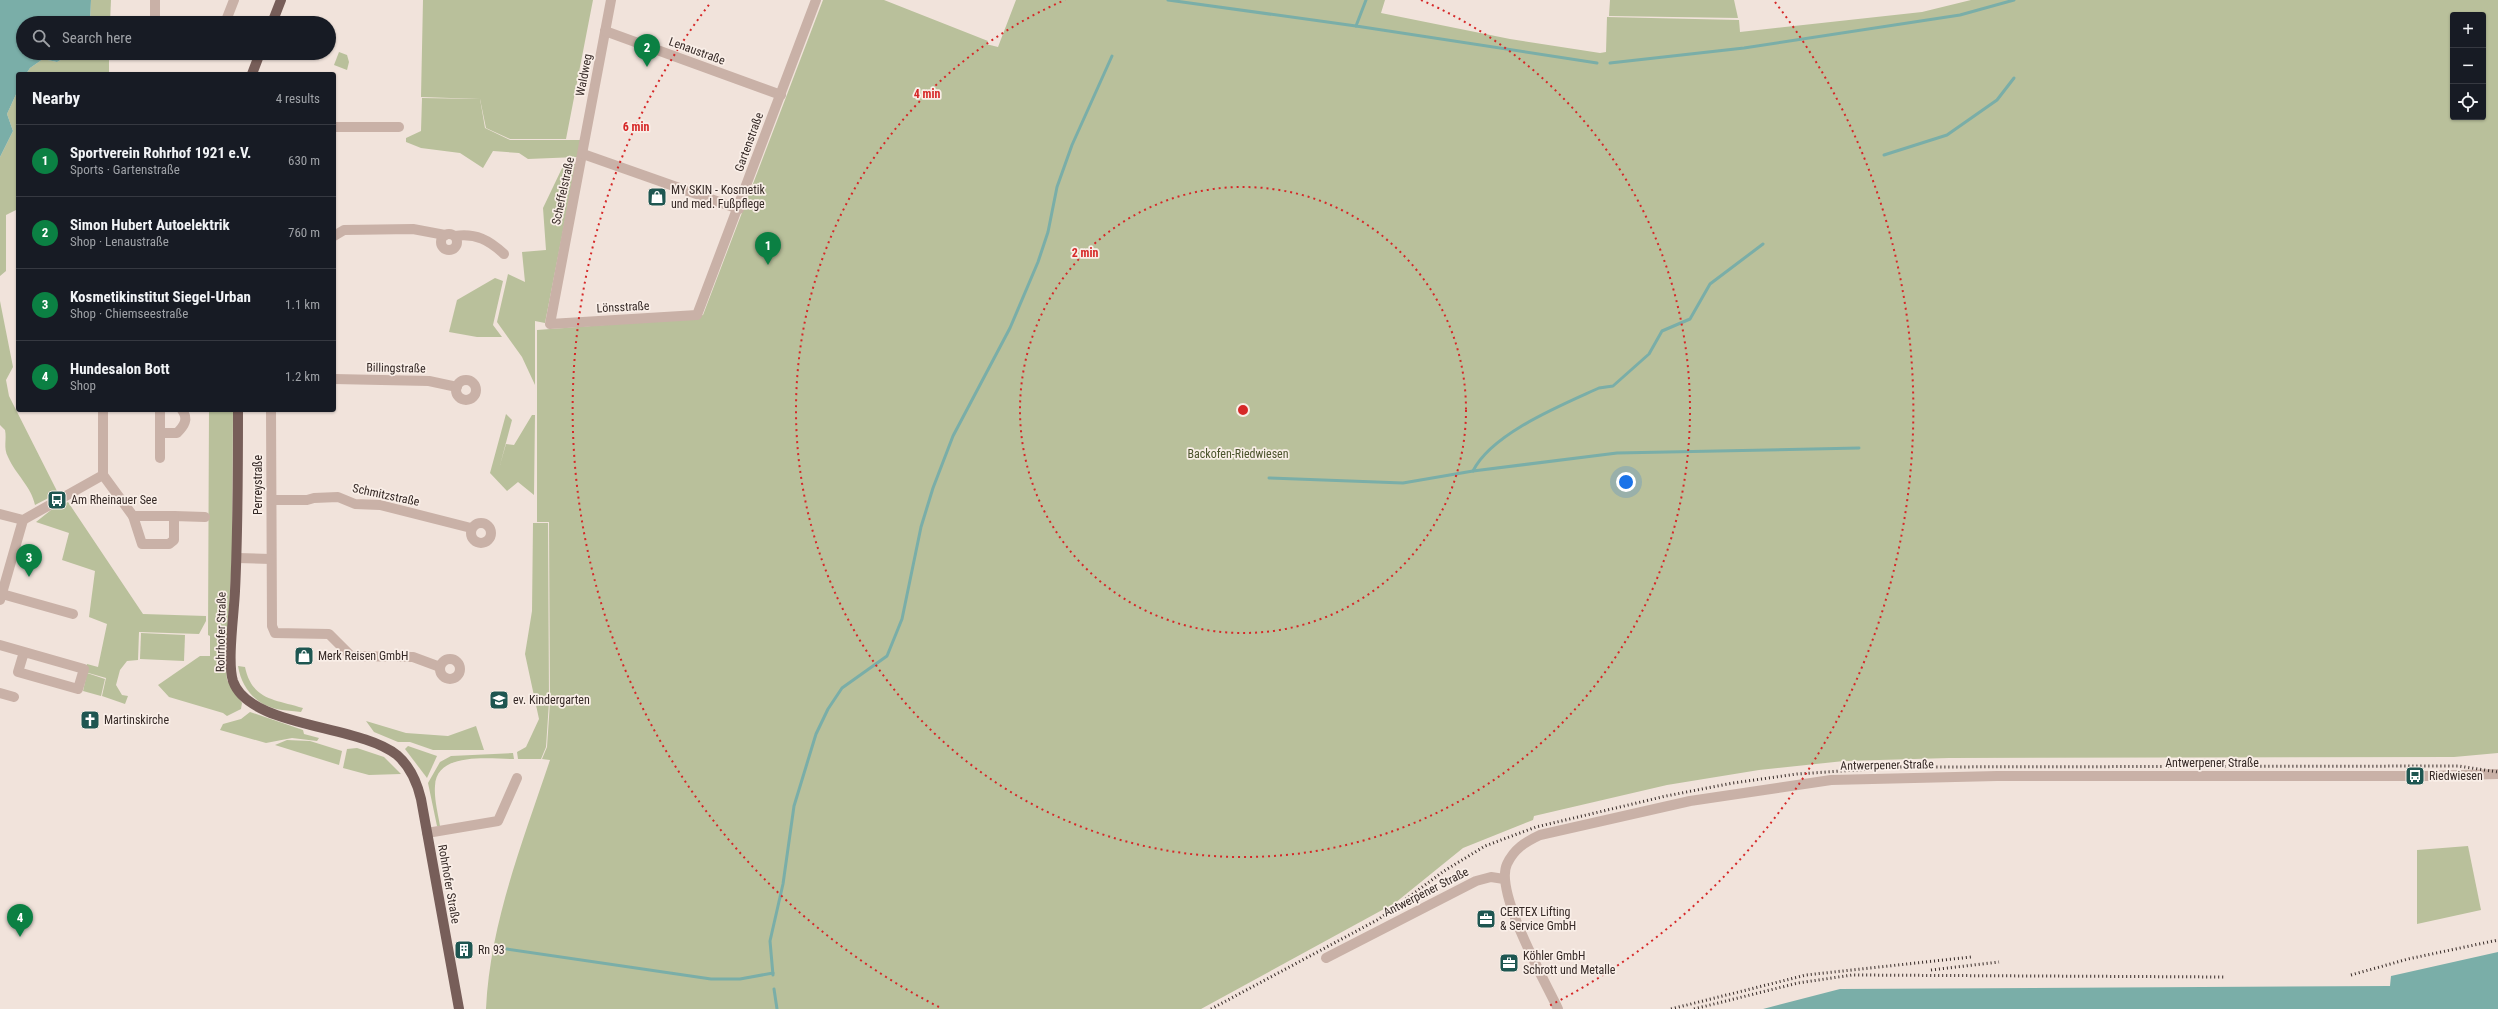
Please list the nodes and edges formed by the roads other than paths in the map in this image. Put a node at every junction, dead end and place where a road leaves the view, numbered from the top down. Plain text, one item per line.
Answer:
1 (155, 0) edge
2 (234, 0) edge
3 (281, 0) edge
4 (611, 0) edge
5 (816, 0) edge
6 (155, 16) edge
7 (228, 16) edge
8 (275, 16) edge
9 (605, 31) junction
10 (257, 60) edge
11 (253, 72) edge
12 (781, 95) junction
13 (336, 127) edge
14 (399, 127) dead end
15 (582, 154) junction
16 (739, 209) junction
17 (336, 235) edge
18 (504, 254) dead end
19 (697, 316) joint
20 (550, 324) joint
21 (336, 379) edge
22 (457, 387) dead end
23 (103, 412) edge
24 (160, 412) edge
25 (183, 412) edge
26 (238, 412) edge
27 (271, 412) edge
28 (160, 433) junction
29 (160, 458) dead end
30 (103, 475) junction
31 (272, 500) junction
32 (0, 514) edge
33 (133, 516) junction
34 (174, 516) junction
35 (205, 517) dead end
36 (23, 520) junction
37 (471, 528) dead end
38 (237, 558) junction
39 (271, 559) junction
40 (1, 597) edge
41 (73, 614) dead end
42 (0, 645) edge
43 (24, 652) junction
44 (440, 667) dead end
45 (0, 693) edge
46 (14, 698) dead end
47 (2498, 774) edge
48 (516, 778) dead end
49 (427, 833) junction
50 (1504, 879) junction
51 (1326, 958) dead end
52 (459, 1009) edge
53 (1558, 1009) edge

1 - 6 street
2 - 7 street
3 - 8 main road
4 - 9 street, Waldweg
5 - 12 street, Gartenstraße
9 - 12 street, Lenaustraße
9 - 15 street, Waldweg
10 - 11 main road
12 - 16 street, Gartenstraße
13 - 14 street
15 - 16 street, Scheffelstraße
15 - 20 street, Scheffelstraße
16 - 19 street, Gartenstraße
17 - 18 street
19 - 20 street, Lönsstraße
21 - 22 street, Billingstraße
23 - 30 street
24 - 28 street
25 - 28 street
26 - 38 main road, Rohrhofer Straße
27 - 31 street, Perreystraße
28 - 29 street
30 - 33 street
30 - 36 street
31 - 37 street, Schmitzstraße
31 - 39 street, Perreystraße
32 - 36 street
33 - 34 street
33 - 34 street
34 - 35 street
36 - 40 street
38 - 39 street
38 - 49 main road, Rohrhofer Straße
39 - 44 street, Perreystraße
40 - 41 street
42 - 43 street
43 - 43 street
45 - 46 street
47 - 50 street, Antwerpener Straße
48 - 49 street, Rohrhofer Straße
49 - 52 main road, Rohrhofer Straße
50 - 51 street, Antwerpener Straße
50 - 53 street

